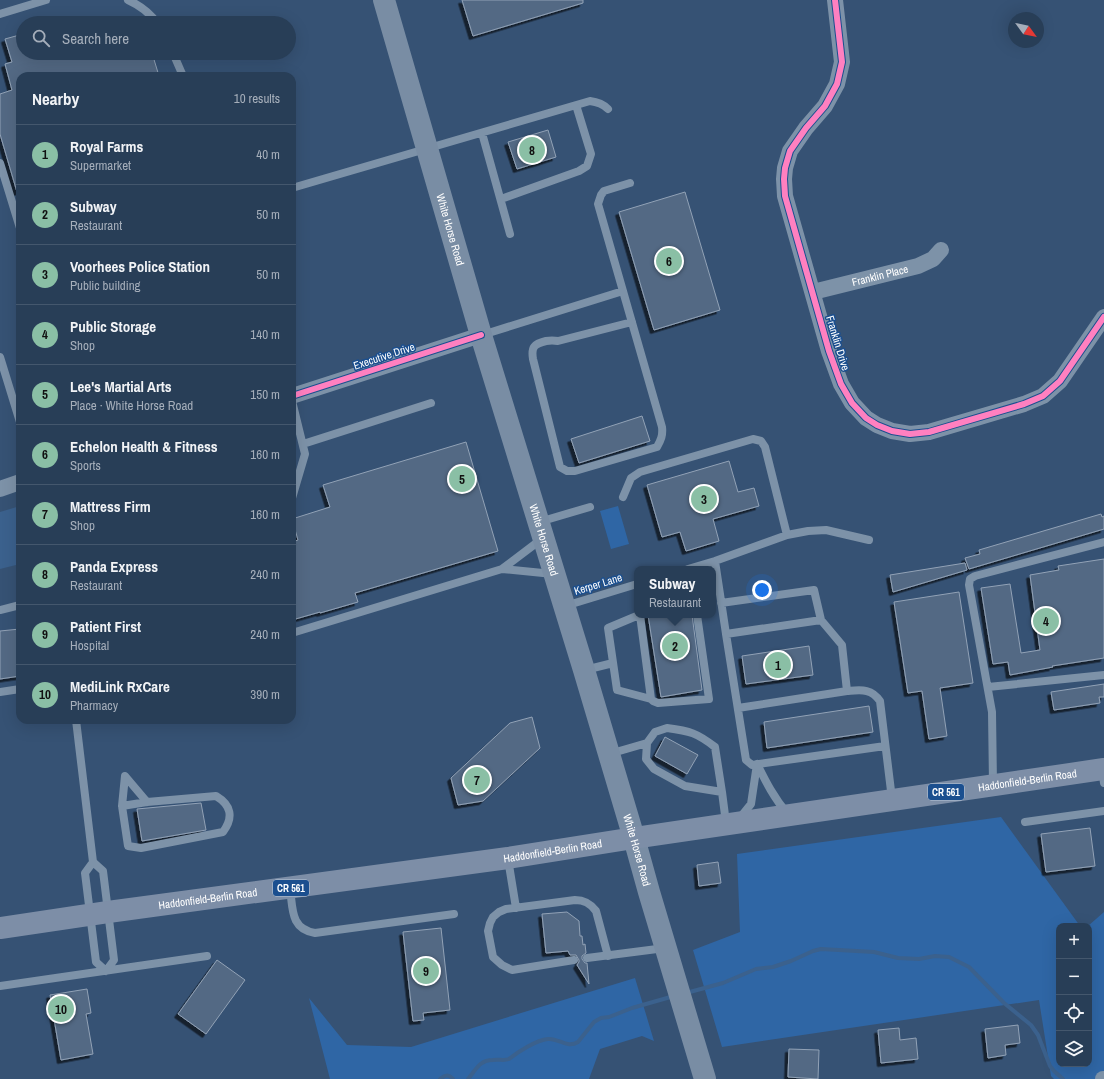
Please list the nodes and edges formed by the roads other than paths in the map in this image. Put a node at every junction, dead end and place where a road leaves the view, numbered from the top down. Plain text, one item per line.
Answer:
1 (46, 0) edge
2 (128, 0) edge
3 (384, 0) edge
4 (835, 0) edge
5 (0, 14) edge
6 (152, 16) edge
7 (176, 60) edge
8 (181, 72) edge
9 (576, 105) junction
10 (608, 110) dead end
11 (482, 132) junction
12 (427, 149) junction
13 (0, 163) edge
14 (630, 183) dead end
15 (296, 187) edge
16 (501, 199) junction
17 (16, 215) edge
18 (510, 234) dead end
19 (941, 250) dead end
20 (623, 291) junction
21 (813, 292) junction
22 (1104, 317) edge
23 (632, 322) junction
24 (481, 335) junction
25 (0, 357) edge
26 (296, 395) edge
27 (431, 403) dead end
28 (16, 409) edge
29 (296, 417) edge
30 (303, 444) junction
31 (16, 483) edge
32 (296, 484) edge
33 (0, 489) edge
34 (623, 497) dead end
35 (590, 507) dead end
36 (541, 530) junction
37 (787, 535) junction
38 (868, 540) dead end
39 (1104, 542) edge
40 (715, 561) junction
41 (698, 566) edge
42 (716, 566) edge
43 (716, 568) edge
44 (502, 569) junction
45 (555, 574) junction
46 (634, 585) edge
47 (721, 603) junction
48 (565, 606) junction
49 (16, 607) edge
50 (0, 610) edge
51 (634, 617) edge
52 (639, 618) edge
53 (697, 618) edge
54 (821, 620) junction
55 (296, 633) edge
56 (726, 634) junction
57 (613, 663) junction
58 (584, 670) junction
59 (1104, 675) edge
60 (988, 687) junction
61 (16, 690) edge
62 (846, 691) junction
63 (0, 692) edge
64 (651, 699) junction
65 (738, 708) junction
66 (76, 724) edge
67 (647, 743) junction
68 (885, 746) junction
69 (609, 754) junction
70 (757, 764) junction
71 (1103, 774) edge
72 (993, 785) junction
73 (722, 792) junction
74 (892, 800) junction
75 (147, 802) junction
76 (122, 806) junction
77 (1104, 811) edge
78 (788, 815) junction
79 (1025, 822) dead end
80 (731, 823) junction
81 (634, 838) junction
82 (508, 858) junction
83 (93, 862) junction
84 (290, 888) junction
85 (516, 908) junction
86 (99, 914) junction
87 (454, 914) dead end
88 (0, 928) edge
89 (666, 948) junction
90 (207, 956) dead end
91 (608, 956) junction
92 (587, 958) dead end
93 (574, 960) dead end
94 (106, 971) junction
95 (0, 986) edge
96 (705, 1079) edge

1 - 5 lane
2 - 6 lane
3 - 12 main road, White Horse Road
4 - 21 street, Franklin Drive
7 - 8 lane
9 - 10 lane
9 - 11 lane
9 - 16 lane
11 - 12 lane
11 - 16 lane
12 - 15 lane
12 - 24 main road, White Horse Road
13 - 17 lane
14 - 20 lane
16 - 18 lane
19 - 21 street, Franklin Place
20 - 23 lane
20 - 24 lane
21 - 22 street, Franklin Drive
23 - 23 lane
24 - 26 street, Executive Drive
24 - 36 main road, White Horse Road
25 - 28 lane
27 - 30 lane
29 - 30 lane
30 - 32 lane
31 - 33 street
34 - 37 lane
35 - 36 lane
36 - 44 lane
36 - 45 main road, White Horse Road
37 - 38 lane
37 - 40 lane
39 - 60 lane
40 - 41 lane
40 - 42 lane
43 - 47 lane
44 - 45 lane
44 - 55 lane
45 - 48 main road, White Horse Road
46 - 48 lane, Kerper Lane
47 - 54 lane
47 - 56 lane
48 - 58 main road, White Horse Road
49 - 50 lane
51 - 57 lane
52 - 64 lane
53 - 64 lane
54 - 56 lane
54 - 62 lane
56 - 65 lane
57 - 58 lane
57 - 64 lane
58 - 69 main road, White Horse Road
59 - 60 lane
60 - 72 lane
61 - 63 lane
62 - 65 lane
62 - 68 lane
65 - 70 lane
66 - 83 lane
67 - 69 lane
67 - 73 lane
67 - 73 lane
68 - 70 lane
68 - 74 lane
69 - 81 main road, White Horse Road
70 - 78 lane
70 - 80 lane
71 - 72 main road, Haddonfield-Berlin Road / CR 561
72 - 74 main road, Haddonfield-Berlin Road / CR 561
73 - 80 lane
74 - 78 main road, Haddonfield-Berlin Road / CR 561
75 - 76 lane
75 - 76 lane
75 - 76 lane
77 - 79 lane
78 - 80 main road, Haddonfield-Berlin Road / CR 561
80 - 81 main road, Haddonfield-Berlin Road / CR 561
81 - 82 main road, Haddonfield-Berlin Road / CR 561
81 - 89 main road, White Horse Road
82 - 84 main road, Haddonfield-Berlin Road / CR 561
82 - 85 lane
83 - 86 lane
83 - 86 lane
84 - 86 main road, Haddonfield-Berlin Road / CR 561
84 - 87 lane
85 - 91 lane
85 - 93 lane
86 - 88 main road, Haddonfield-Berlin Road / CR 561
86 - 94 lane
86 - 94 lane
89 - 91 lane
89 - 96 main road, White Horse Road
90 - 94 lane
91 - 92 lane
94 - 95 lane

